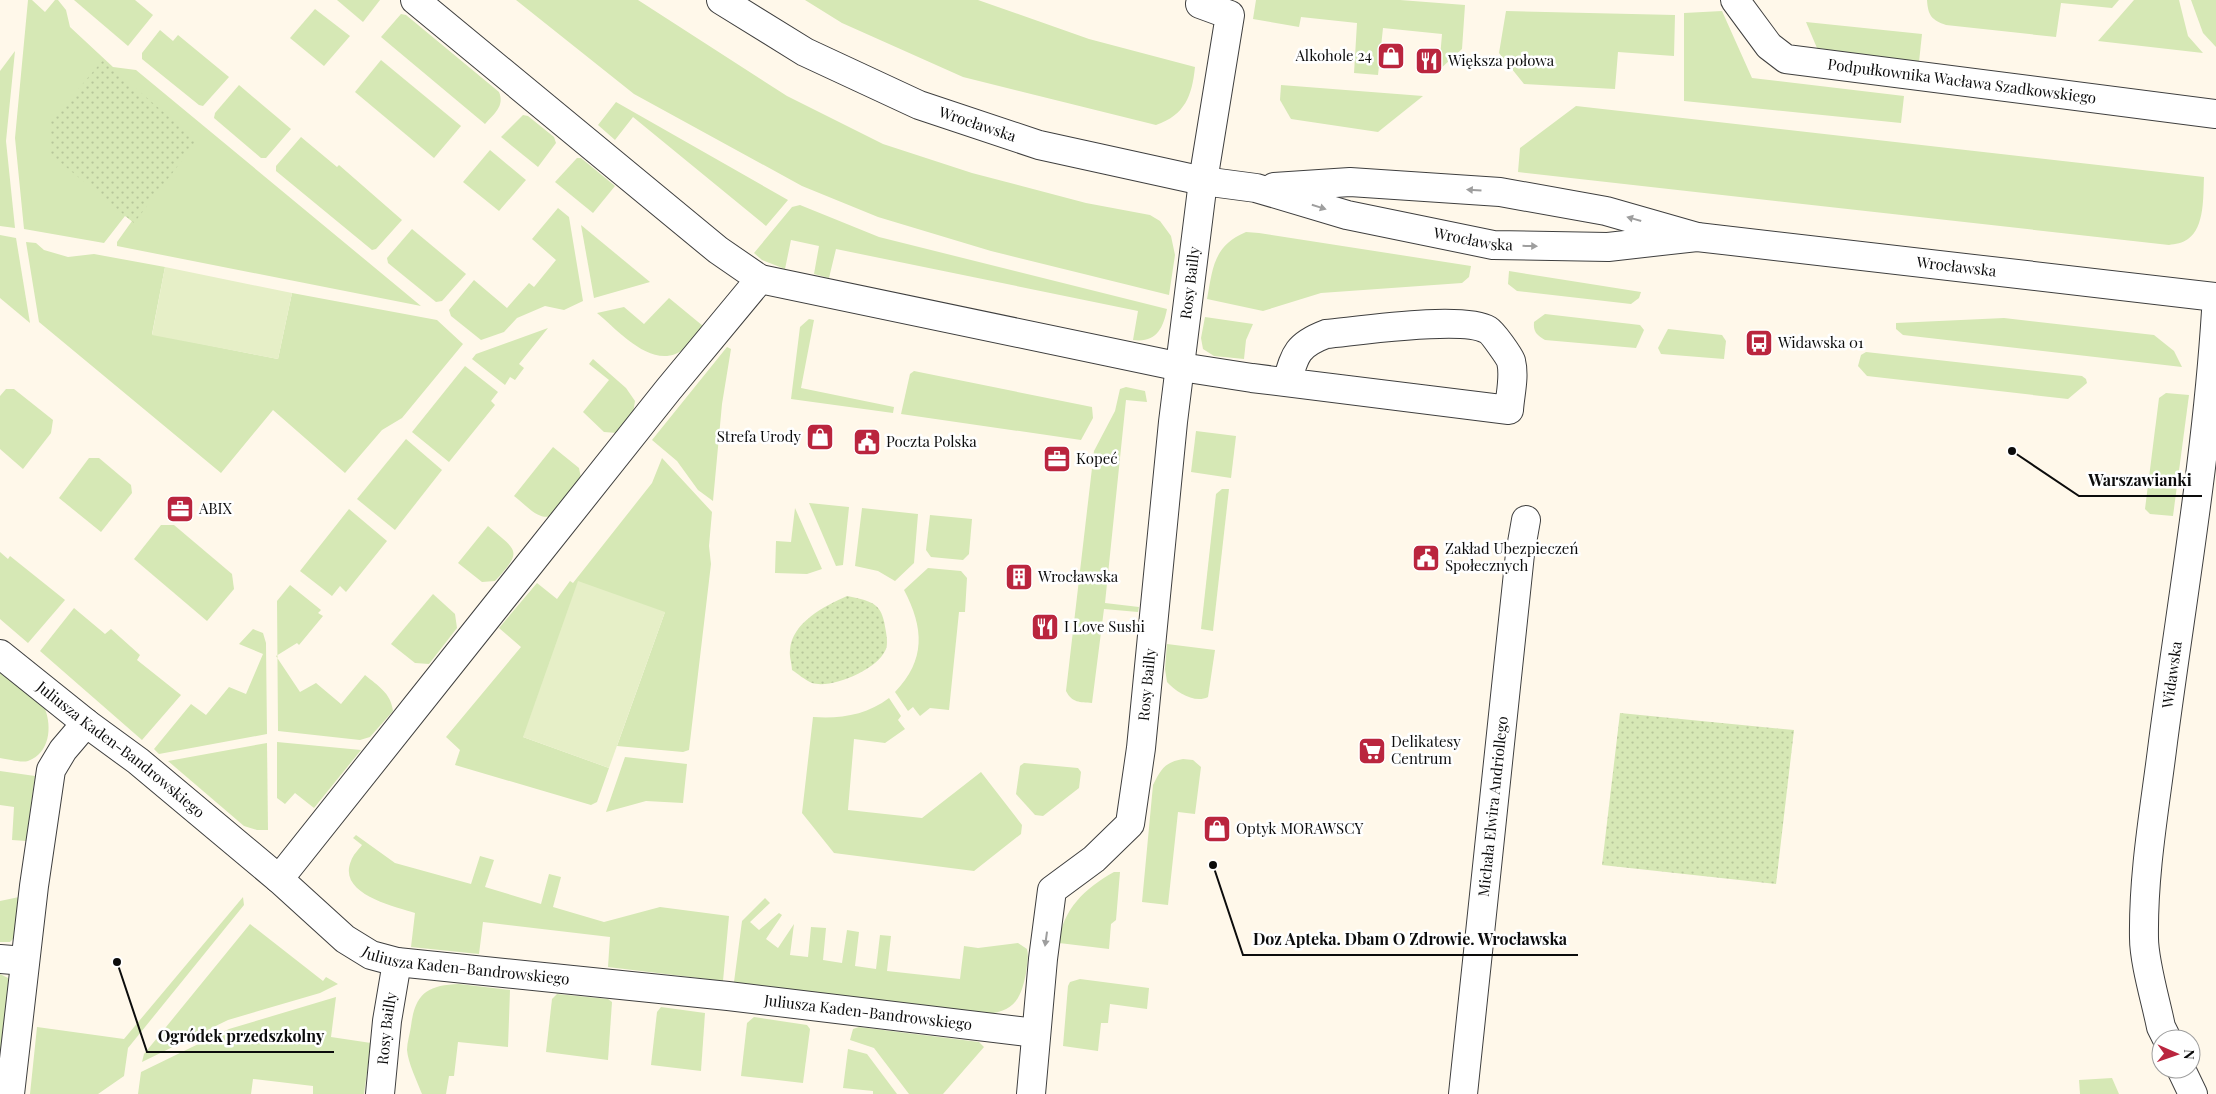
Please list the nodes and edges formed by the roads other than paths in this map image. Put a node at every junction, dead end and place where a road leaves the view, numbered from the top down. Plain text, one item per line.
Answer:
1 (416, 0) edge
2 (721, 0) edge
3 (1735, 0) edge
4 (1200, 4) dead end
5 (2216, 114) edge
6 (1203, 181) junction
7 (1256, 188) junction
8 (1698, 237) junction
9 (760, 279) junction
10 (2216, 297) edge
11 (2216, 311) edge
12 (1181, 367) junction
13 (1287, 382) junction
14 (1526, 520) dead end
15 (2205, 535) edge
16 (0, 654) edge
17 (86, 723) junction
18 (279, 879) junction
19 (13, 960) edge
20 (397, 962) junction
21 (2162, 1029) edge
22 (1036, 1033) junction
23 (2186, 1079) edge
24 (10, 1094) edge
25 (380, 1094) edge
26 (1031, 1094) edge
27 (1463, 1094) edge
28 (2193, 1094) edge

1 - 9 street
2 - 6 street, Wrocławska
3 - 5 street, Podpułkownika Wacława Szadkowskiego
4 - 6 street, Rosy Bailly
6 - 7 street, Wrocławska
6 - 12 street, Rosy Bailly
8 -> 7 street, Wrocławska
7 -> 8 street, Wrocławska
8 - 10 street, Wrocławska
9 - 12 street
9 - 18 street
11 - 15 street, Widawska
12 - 13 street
12 -> 22 street, Rosy Bailly
13 - 13 street
14 - 27 street, Michała Elwira Andriollego
15 - 21 street, Widawska
16 - 17 street, Juliusza Kaden-Bandrowskiego
17 - 18 street, Juliusza Kaden-Bandrowskiego
17 - 19 street
18 - 20 street, Juliusza Kaden-Bandrowskiego
19 - 24 street
20 - 22 street, Juliusza Kaden-Bandrowskiego
20 - 25 street, Rosy Bailly
22 - 26 street, Rosy Bailly
23 - 28 street

